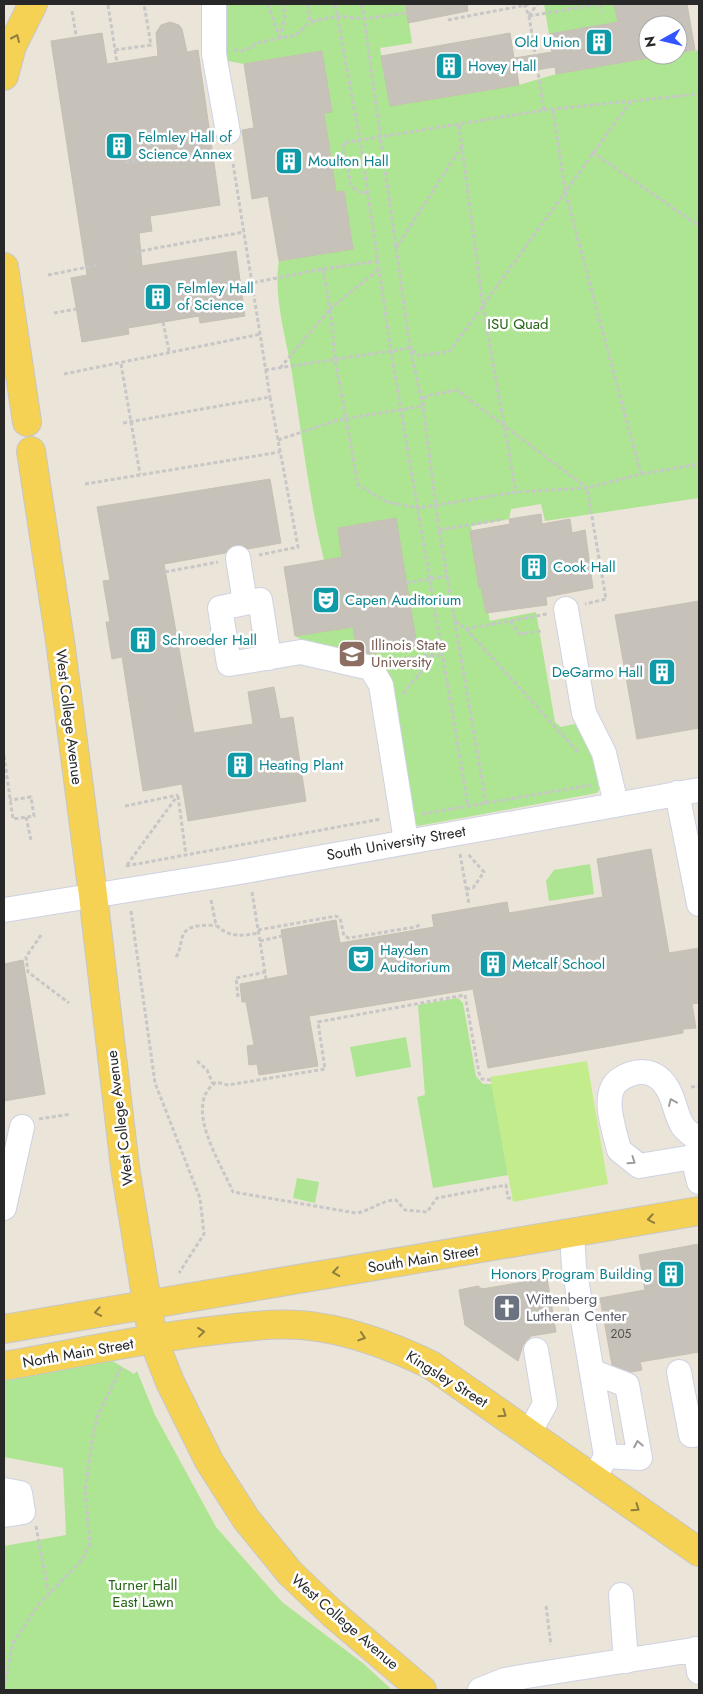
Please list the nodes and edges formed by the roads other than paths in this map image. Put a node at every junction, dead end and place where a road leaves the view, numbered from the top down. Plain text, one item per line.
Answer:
1 (33, 4) edge
2 (214, 4) edge
3 (4, 76) edge
4 (228, 132) road end
5 (4, 267) edge
6 (27, 422) dead end
7 (31, 451) dead end
8 (238, 558) road end
9 (245, 603) junction
10 (566, 609) road end
11 (269, 658) junction
12 (688, 792) edge
13 (616, 804) junction
14 (406, 841) junction
15 (93, 895) junction
16 (699, 904) edge
17 (4, 910) edge
18 (22, 1127) road end
19 (697, 1148) edge
20 (699, 1182) edge
21 (4, 1208) edge
22 (699, 1211) edge
23 (572, 1233) junction
24 (146, 1304) junction
25 (4, 1328) edge
26 (153, 1339) junction
27 (536, 1350) dead end
28 (4, 1366) edge
29 (593, 1372) junction
30 (679, 1372) dead end
31 (529, 1433) junction
32 (699, 1434) edge
33 (600, 1467) junction
34 (4, 1490) edge
35 (13, 1514) edge
36 (699, 1552) edge
37 (621, 1595) dead end
38 (698, 1649) edge
39 (626, 1661) junction
40 (699, 1672) edge
41 (422, 1690) edge
42 (480, 1690) edge

3 -> 1 main road
2 - 4 street
5 - 6 main road
7 - 15 main road, West College Avenue
8 - 9 street
9 - 11 street
9 - 11 street
10 - 13 street
11 - 14 street
12 - 13 street, South University Street
12 - 16 street
13 - 14 street, South University Street
14 - 15 street, South University Street
15 - 17 street, South University Street
15 - 24 main road, West College Avenue
18 - 21 street
19 -> 20 street
22 -> 23 main road, South Main Street
23 -> 24 main road, South Main Street
23 - 29 street
24 -> 25 main road
24 - 26 main road, West College Avenue
26 - 28 main road, North Main Street
26 -> 31 main road, Kingsley Street
26 - 41 main road, West College Avenue
27 - 31 street
29 - 33 street
33 -> 29 street
30 - 32 street
31 - 33 main road, Kingsley Street
33 -> 36 main road, Kingsley Street
34 - 35 street
37 - 39 street
38 - 39 street
38 - 40 street
39 - 42 street

